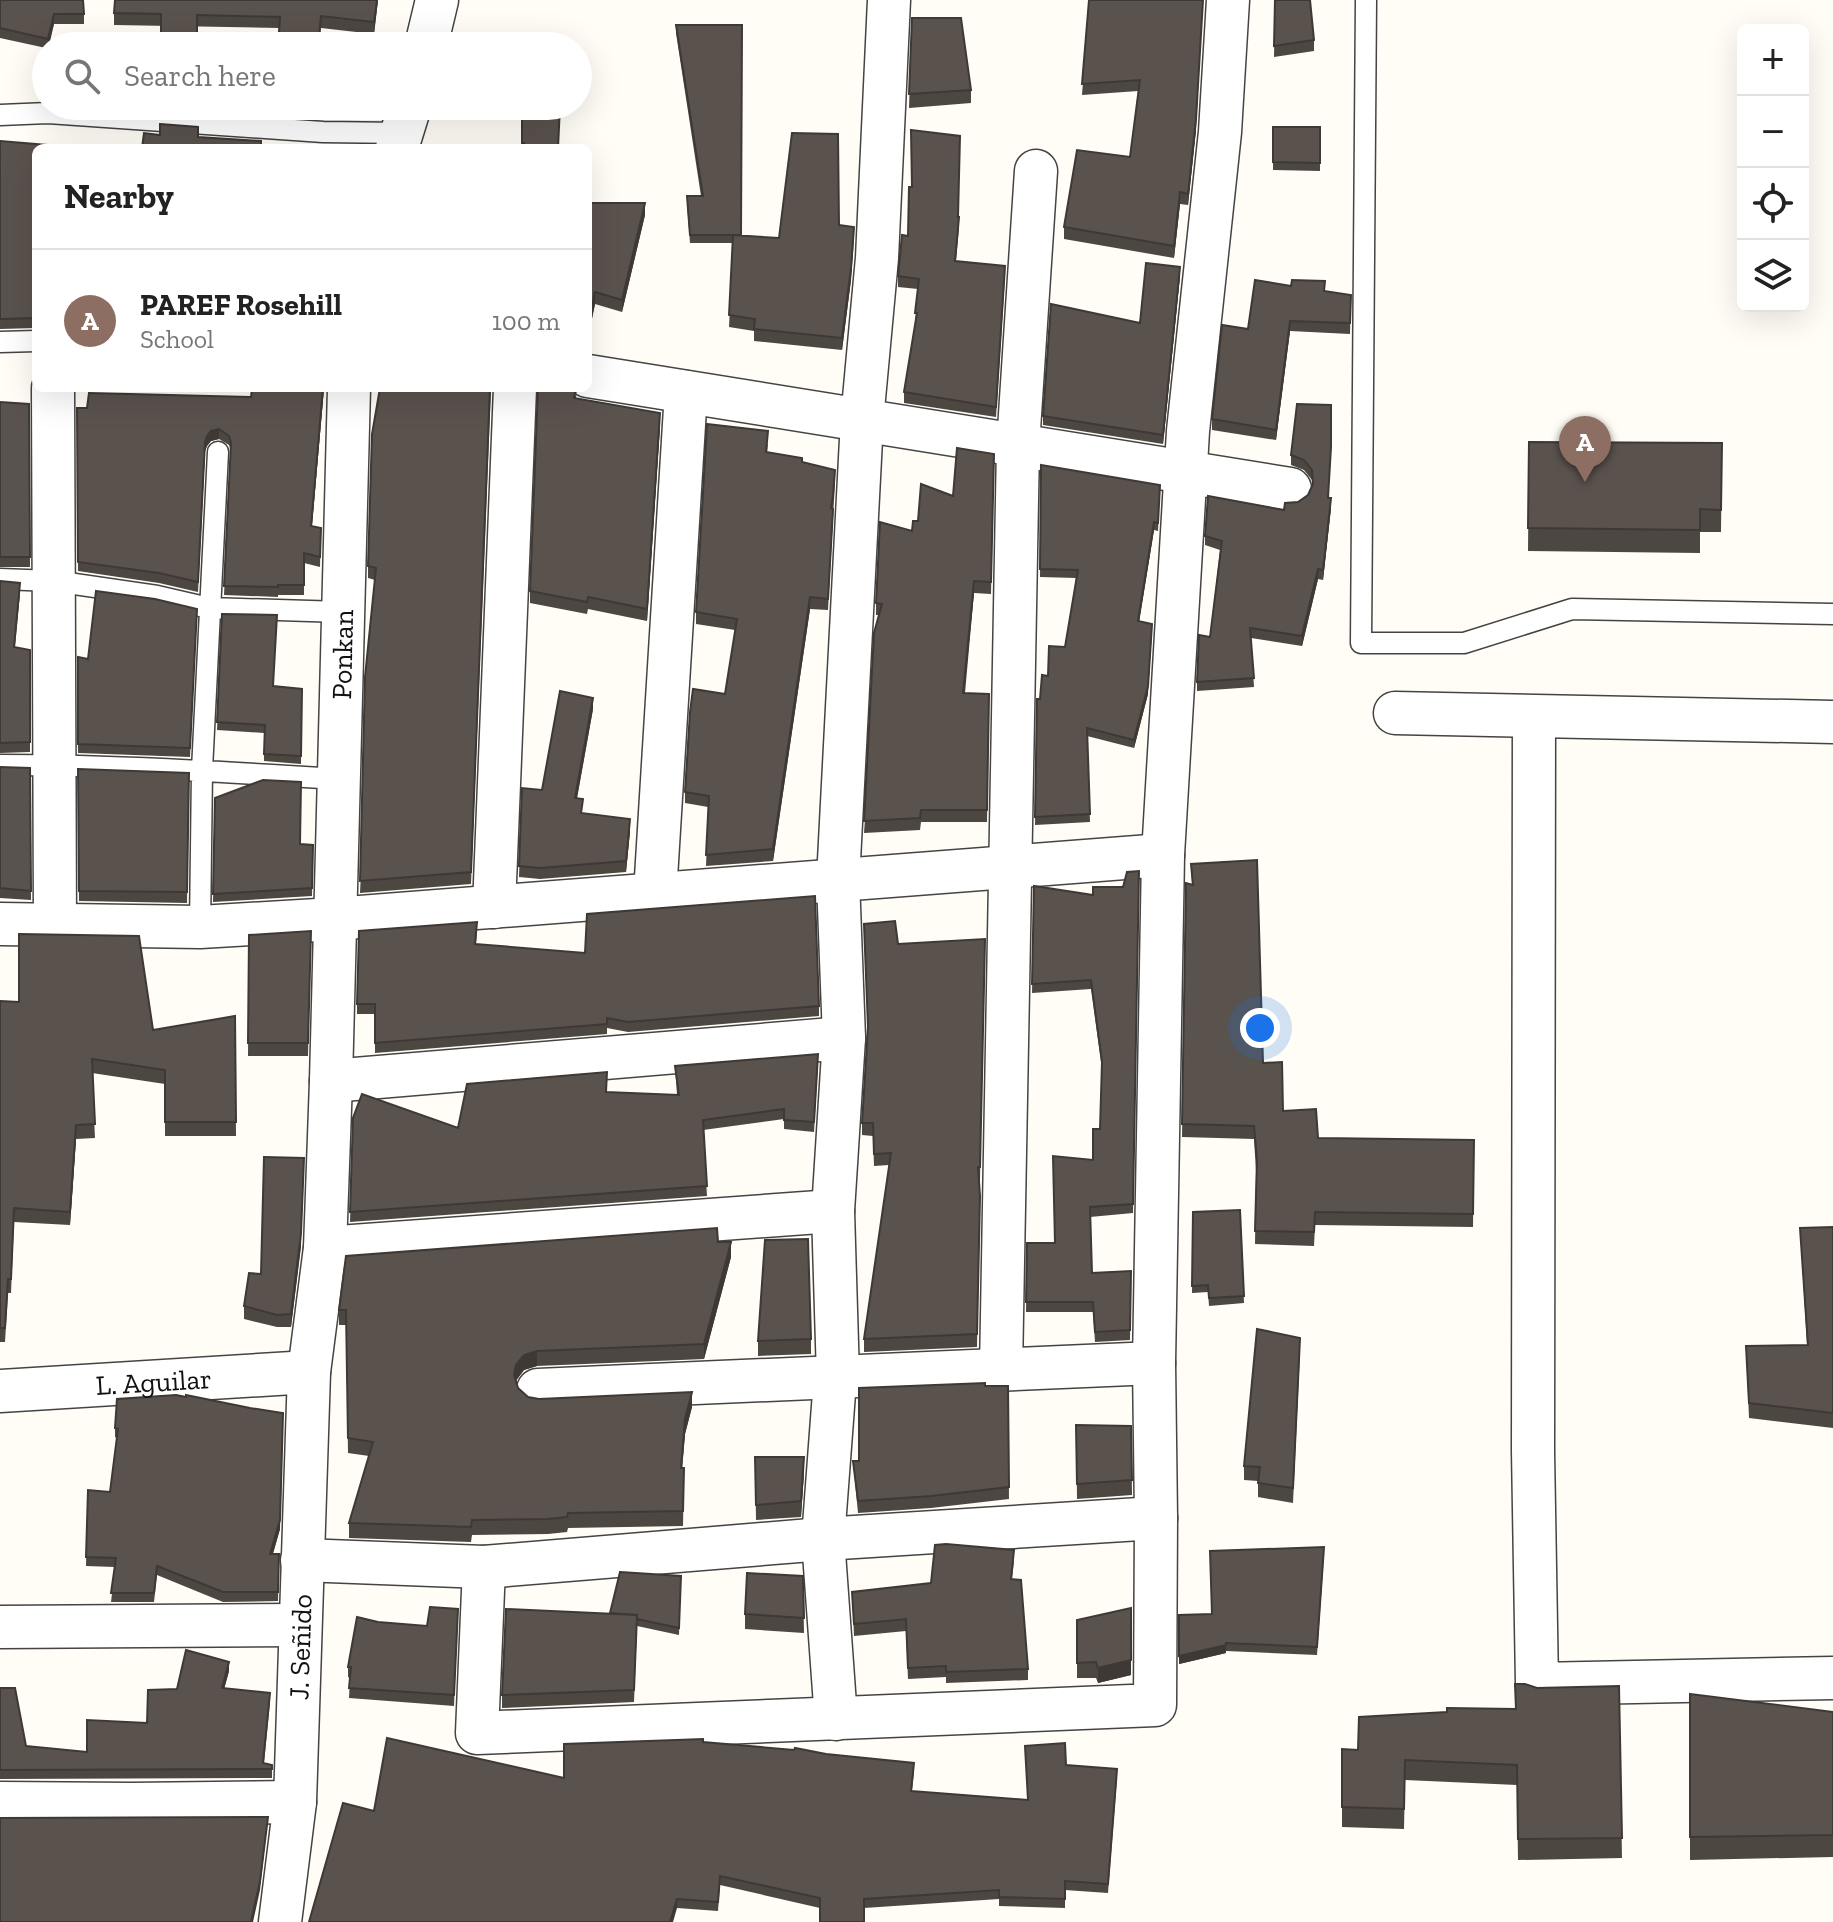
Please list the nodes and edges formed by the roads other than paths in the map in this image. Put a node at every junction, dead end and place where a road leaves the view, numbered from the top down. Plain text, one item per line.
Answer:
1 (437, 0) edge
2 (889, 0) edge
3 (1228, 0) edge
4 (1366, 0) edge
5 (429, 32) edge
6 (32, 114) edge
7 (0, 115) edge
8 (149, 120) edge
9 (403, 129) edge
10 (1036, 171) dead end
11 (32, 341) edge
12 (0, 342) edge
13 (592, 377) edge
14 (53, 392) edge
15 (349, 392) edge
16 (515, 392) edge
17 (686, 392) junction
18 (862, 420) junction
19 (1018, 445) junction
20 (218, 452) dead end
21 (1185, 473) junction
22 (1290, 489) dead end
23 (0, 579) edge
24 (54, 581) junction
25 (209, 608) junction
26 (342, 612) junction
27 (1833, 614) edge
28 (1395, 713) dead end
29 (1534, 717) junction
30 (1833, 722) edge
31 (0, 765) edge
32 (55, 765) junction
33 (202, 770) junction
34 (338, 779) junction
35 (1163, 855) junction
36 (1010, 867) junction
37 (838, 880) junction
38 (655, 894) junction
39 (494, 907) junction
40 (334, 919) junction
41 (0, 924) edge
42 (55, 925) junction
43 (200, 927) junction
44 (844, 1038) junction
45 (331, 1081) junction
46 (833, 1211) junction
47 (325, 1248) junction
48 (1154, 1363) junction
49 (1001, 1370) junction
50 (309, 1372) junction
51 (838, 1377) junction
52 (538, 1390) dead end
53 (0, 1391) edge
54 (1156, 1518) junction
55 (823, 1539) junction
56 (302, 1560) junction
57 (484, 1567) junction
58 (300, 1625) junction
59 (0, 1627) edge
60 (1833, 1678) edge
61 (836, 1719) junction
62 (295, 1802) junction
63 (0, 1803) edge
64 (280, 1922) edge

1 - 5 street
2 - 18 street
3 - 21 street
4 - 27 lane
6 - 7 lane
8 - 9 lane
10 - 19 street
11 - 12 lane
13 - 17 street
14 - 24 street
15 - 26 street, Ponkan
16 - 39 street
17 - 18 street
17 - 38 street
18 - 19 street
18 - 37 street
19 - 21 street
19 - 36 street
20 - 25 lane
21 - 22 street
21 - 35 street
23 - 24 lane
24 - 25 lane
24 - 32 street
25 - 26 lane
25 - 33 lane
26 - 34 street, Ponkan
28 - 29 street
29 - 30 street
29 - 60 street
31 - 32 lane
32 - 33 lane
32 - 42 street
33 - 34 lane
33 - 43 lane
34 - 40 street, Ponkan
35 - 36 street
35 - 48 street
36 - 37 street
36 - 49 street
37 - 38 street
37 - 44 street
38 - 39 street
39 - 40 street
40 - 43 street
40 - 45 street, Ponkan
41 - 42 street
42 - 43 street
44 - 45 street
44 - 46 street
45 - 47 street, J. Señido
46 - 47 street
46 - 51 street
47 - 50 street, J. Señido
48 - 49 street
48 - 54 street
49 - 51 street
50 - 53 street, L. Aguilar
50 - 56 street, J. Señido
51 - 52 street
51 - 55 street
54 - 55 street
54 - 61 street
55 - 57 street
55 - 61 street
56 - 57 street
56 - 58 street, J. Señido
57 - 61 street
58 - 59 street
58 - 62 street, J. Señido
62 - 63 street
62 - 64 street, J. Señido

